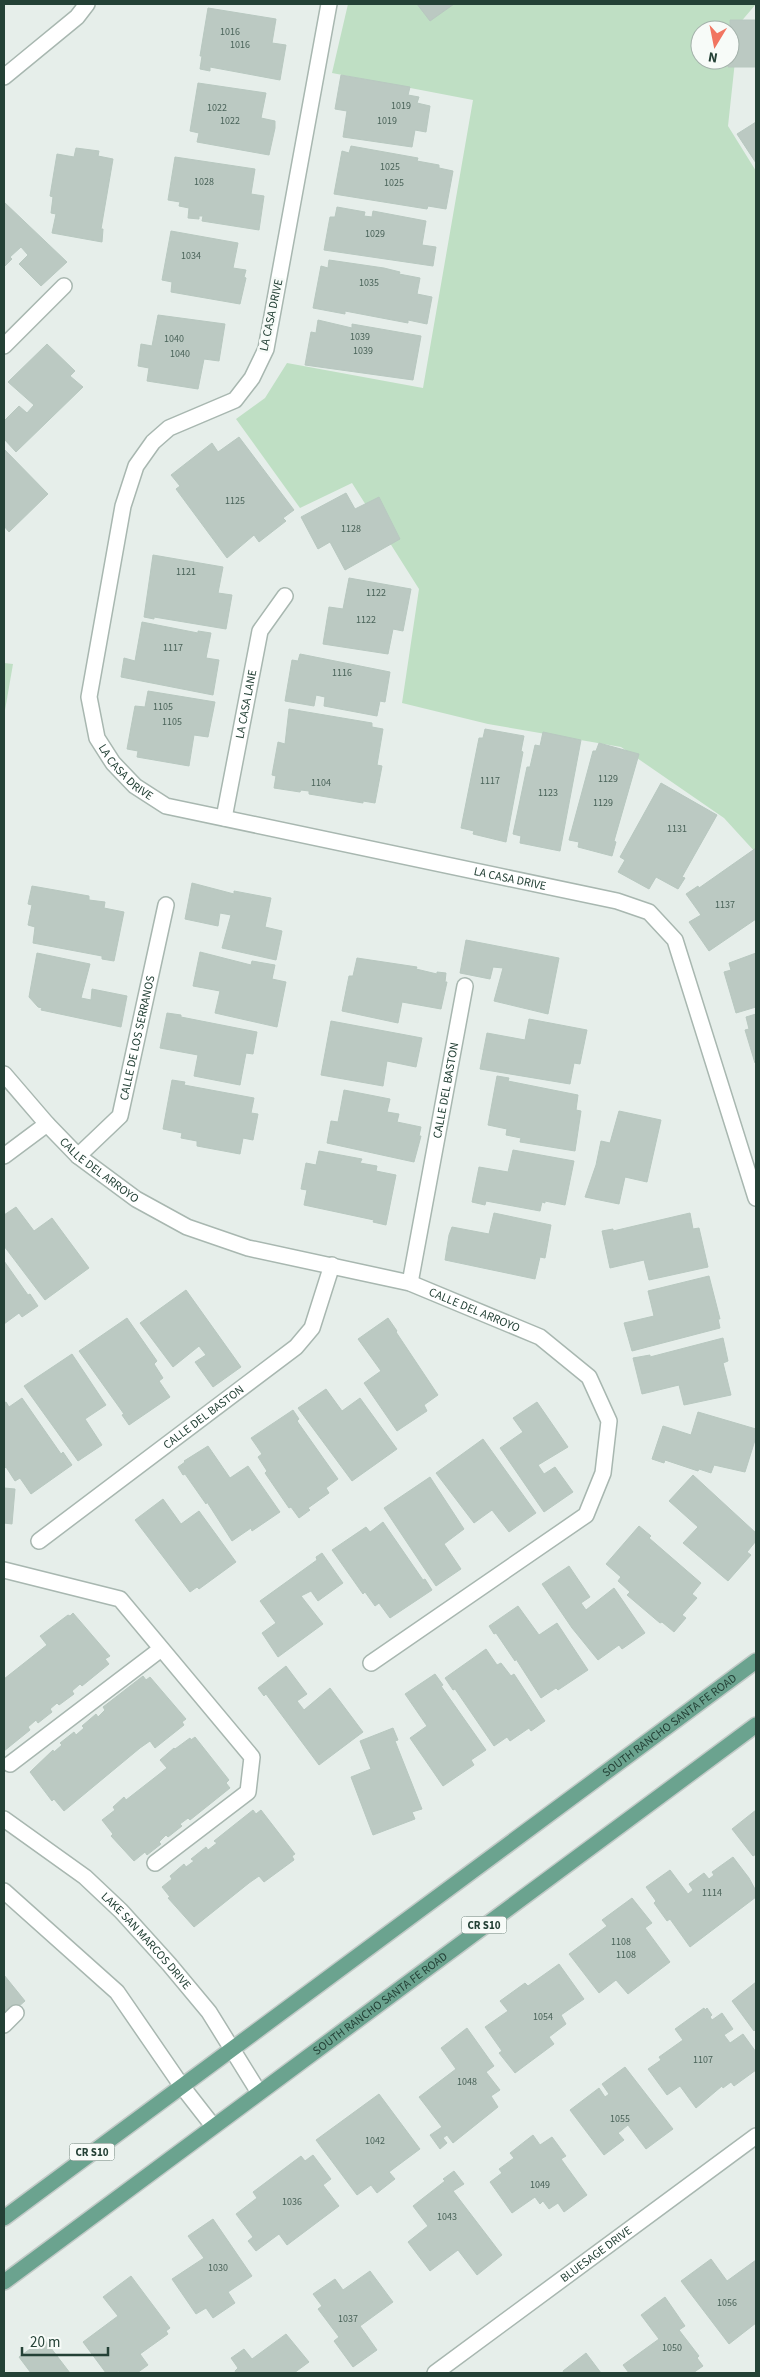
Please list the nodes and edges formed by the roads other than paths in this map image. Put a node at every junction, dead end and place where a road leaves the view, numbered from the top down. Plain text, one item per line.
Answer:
1 (87, 4) edge
2 (329, 4) edge
3 (4, 77) edge
4 (64, 286) dead end
5 (4, 346) edge
6 (285, 596) dead end
7 (224, 818) junction
8 (166, 906) dead end
9 (465, 986) dead end
10 (4, 1074) edge
11 (46, 1124) junction
12 (4, 1156) edge
13 (78, 1156) junction
14 (756, 1198) edge
15 (332, 1265) junction
16 (410, 1283) junction
17 (39, 1541) dead end
18 (4, 1570) edge
19 (161, 1649) junction
20 (756, 1661) edge
21 (371, 1663) dead end
22 (756, 1725) edge
23 (10, 1764) dead end
24 (4, 1819) edge
25 (155, 1863) dead end
26 (4, 1891) edge
27 (16, 2013) dead end
28 (4, 2025) edge
29 (232, 2049) junction
30 (181, 2086) junction
31 (258, 2091) junction
32 (213, 2126) junction
33 (756, 2136) edge
34 (4, 2218) edge
35 (4, 2282) edge
36 (435, 2373) edge

1 - 3 street
2 - 7 street, LA CASA DRIVE
4 - 5 street
6 - 7 street, LA CASA LANE
7 - 14 street, LA CASA DRIVE
8 - 13 street, CALLE DE LOS SERRANOS
9 - 16 street, CALLE DEL BASTON
10 - 11 street, CALLE DEL ARROYO
11 - 12 street
11 - 13 street, CALLE DEL ARROYO
13 - 15 street, CALLE DEL ARROYO
15 - 16 street, CALLE DEL ARROYO
15 - 17 street, CALLE DEL BASTON
16 - 21 street, CALLE DEL ARROYO
18 - 19 street
19 - 23 street
19 - 25 street
20 - 29 main road, SOUTH RANCHO SANTA FE ROAD / CR S10
22 - 31 main road, SOUTH RANCHO SANTA FE ROAD / CR S10
24 - 29 street, LAKE SAN MARCOS DRIVE
26 - 30 street
27 - 28 street
29 - 30 main road, SOUTH RANCHO SANTA FE ROAD / CR S10
29 - 31 street, LAKE SAN MARCOS DRIVE
30 - 32 street
30 - 34 main road, SOUTH RANCHO SANTA FE ROAD / CR S10
31 - 32 main road, SOUTH RANCHO SANTA FE ROAD / CR S10
32 - 35 main road, SOUTH RANCHO SANTA FE ROAD / CR S10
33 - 36 street, BLUESAGE DRIVE

